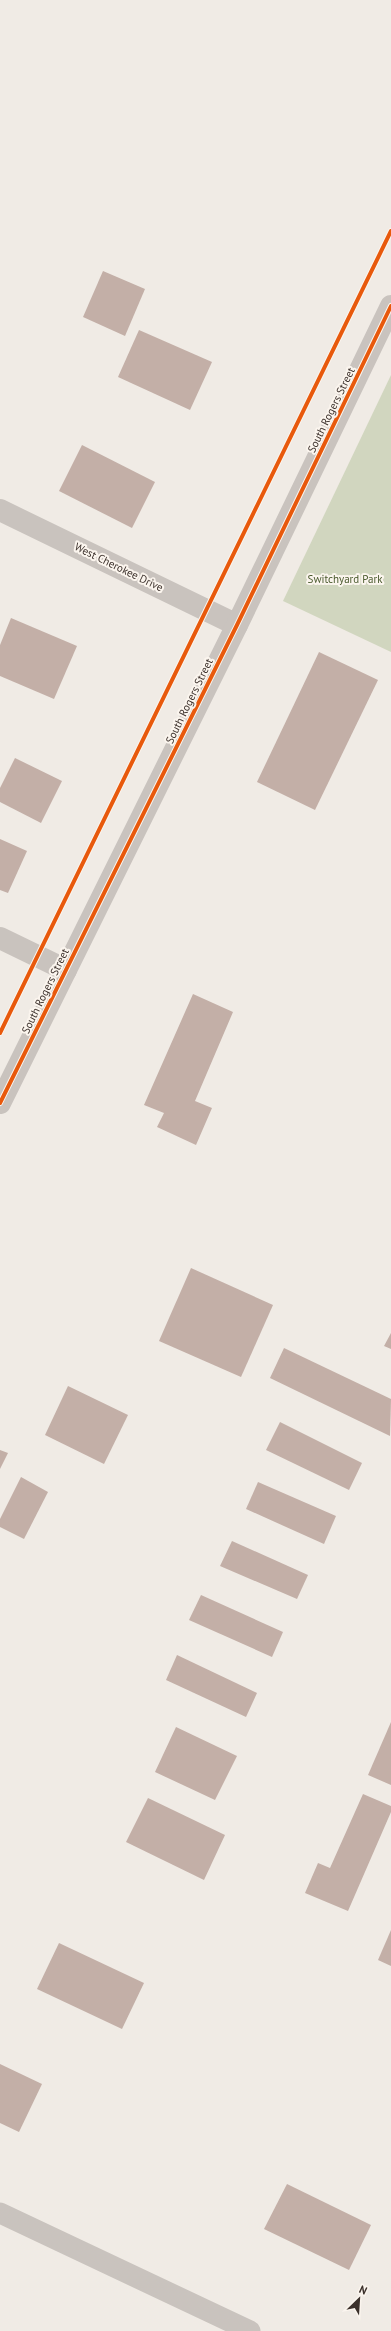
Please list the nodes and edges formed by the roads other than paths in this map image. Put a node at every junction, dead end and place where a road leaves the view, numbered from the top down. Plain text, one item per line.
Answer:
1 (391, 306) edge
2 (0, 510) edge
3 (236, 626) junction
4 (0, 938) edge
5 (66, 970) junction
6 (0, 1103) edge
7 (0, 2213) edge
8 (250, 2331) edge

1 - 3 street, South Rogers Street
2 - 3 street, West Cherokee Drive
3 - 5 street, South Rogers Street
4 - 5 street
5 - 6 street, South Rogers Street
7 - 8 lane

